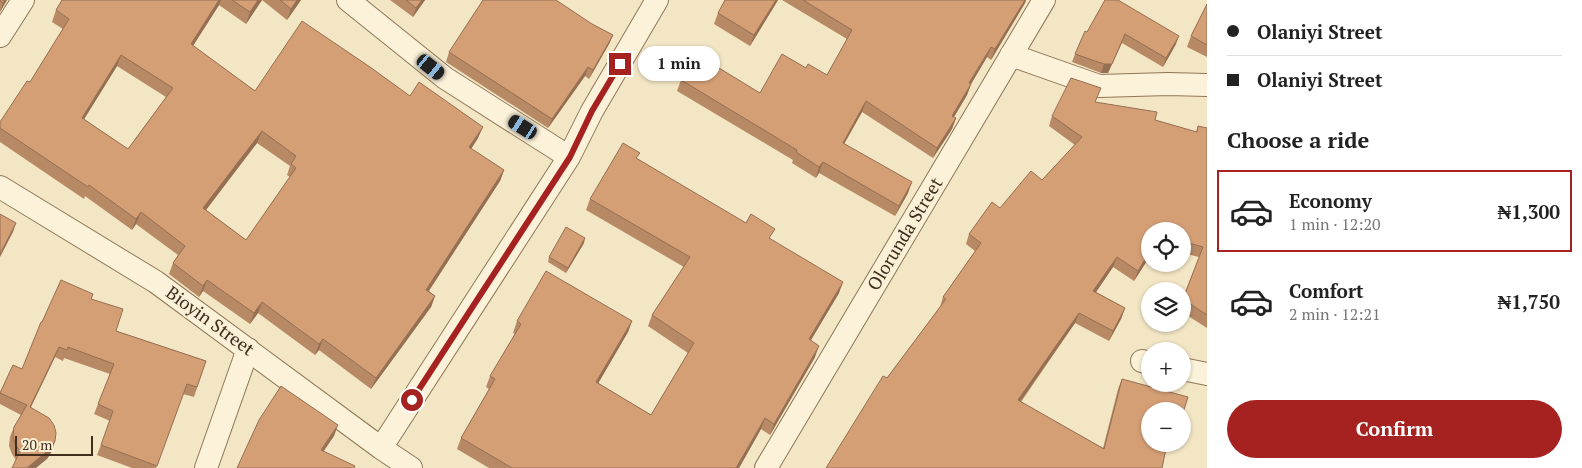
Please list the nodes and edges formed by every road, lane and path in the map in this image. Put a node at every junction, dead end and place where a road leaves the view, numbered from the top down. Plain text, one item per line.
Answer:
1 (23, 0) edge
2 (348, 0) edge
3 (657, 0) edge
4 (1044, 0) edge
5 (0, 36) edge
6 (1011, 55) junction
7 (1207, 85) edge
8 (570, 157) junction
9 (0, 187) edge
10 (248, 349) junction
11 (1191, 371) edge
12 (1207, 374) edge
13 (381, 448) junction
14 (206, 468) edge
15 (411, 468) edge
16 (766, 468) edge

1 - 5 street
2 - 8 street
3 - 8 street
4 - 6 street, Olorunda Street
6 - 7 street
6 - 16 street, Olorunda Street
8 - 13 street
9 - 10 street, Bioyin Street
10 - 13 street, Bioyin Street
10 - 14 street
11 - 12 street
13 - 15 street, Bioyin Street

